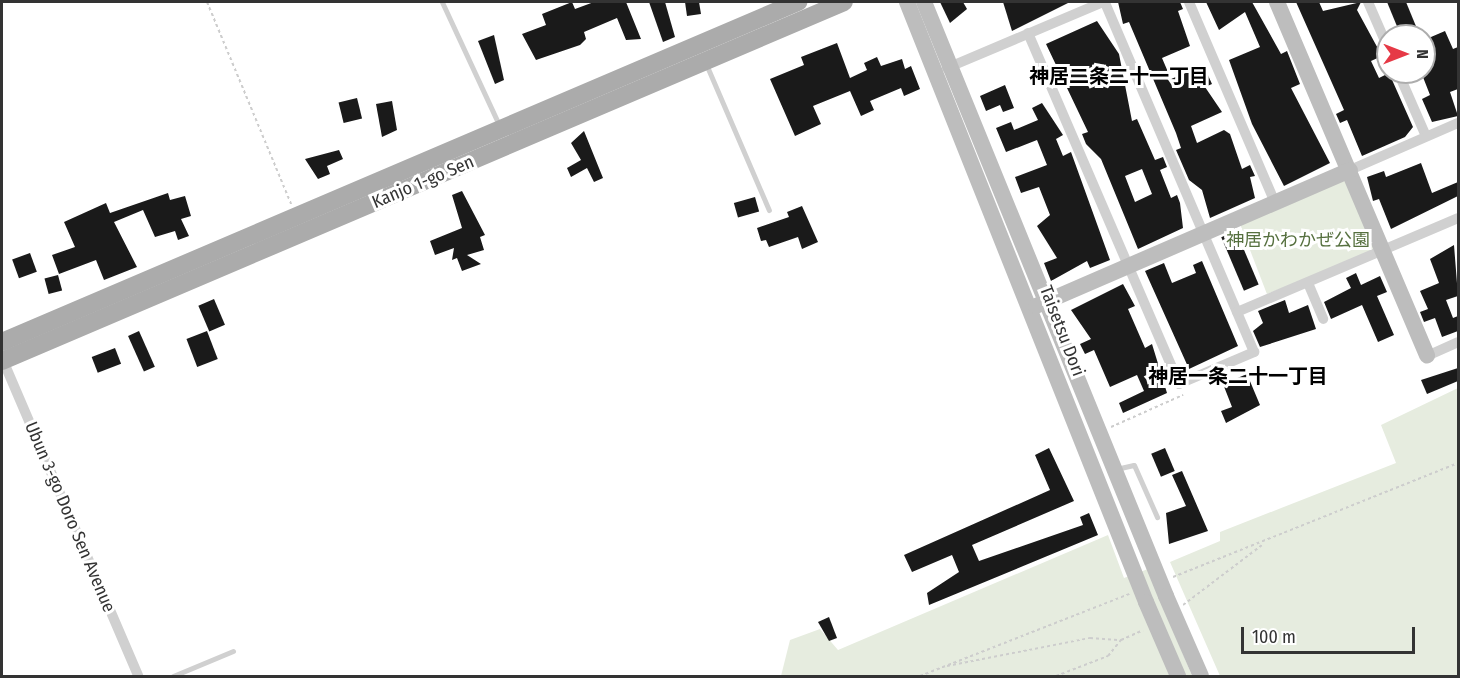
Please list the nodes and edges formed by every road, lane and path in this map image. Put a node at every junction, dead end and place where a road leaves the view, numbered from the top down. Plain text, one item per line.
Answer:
1 (207, 2) edge
2 (442, 2) edge
3 (798, 2) edge
4 (844, 2) edge
5 (907, 2) edge
6 (924, 2) edge
7 (1104, 2) edge
8 (1189, 2) edge
9 (1277, 2) edge
10 (1368, 2) edge
11 (1378, 24) edge
12 (1028, 33) junction
13 (705, 62) junction
14 (943, 70) junction
15 (1403, 84) edge
16 (1458, 123) edge
17 (501, 129) junction
18 (1426, 136) junction
19 (1350, 170) junction
20 (1275, 203) junction
21 (769, 210) dead end
22 (297, 218) junction
23 (1458, 219) edge
24 (1204, 233) junction
25 (1382, 250) junction
26 (1128, 266) junction
27 (1308, 283) junction
28 (1039, 304) junction
29 (1238, 312) junction
30 (1323, 319) dead end
31 (2, 342) edge
32 (1458, 342) edge
33 (1427, 356) joint
34 (2, 360) edge
35 (1179, 384) junction
36 (1108, 428) dead end
37 (1458, 463) edge
38 (1114, 469) junction
39 (1157, 517) dead end
40 (1264, 543) junction
41 (1163, 589) junction
42 (1144, 596) junction
43 (1179, 608) dead end
44 (1150, 627) dead end
45 (1121, 640) junction
46 (233, 651) dead end
47 (946, 666) junction
48 (138, 676) edge
49 (173, 676) edge
50 (920, 676) edge
51 (1056, 676) edge
52 (1178, 676) edge
53 (1201, 676) edge

1 - 22 path
2 - 17 lane
3 - 17 main road, Kanjo 1-go Sen
4 - 13 main road, Kanjo 1-go Sen
5 - 14 street, Taisetsu Dori
6 - 14 street, Taisetsu Dori
7 - 12 street
7 - 24 street
8 - 20 street
9 - 19 street
10 - 11 street
12 - 14 street
12 - 26 street
13 - 21 lane
13 - 34 main road, Kanjo 1-go Sen
14 - 28 street, Taisetsu Dori
15 - 18 street
16 - 18 street
17 - 22 main road, Kanjo 1-go Sen
18 - 19 street
19 - 20 street
19 - 25 street
20 - 24 street
22 - 31 main road, Kanjo 1-go Sen
23 - 25 street
24 - 26 street
24 - 29 street
25 - 27 street
25 - 33 street
26 - 28 street
26 - 35 street
27 - 29 street
27 - 30 street
28 - 38 street, Taisetsu Dori
28 - 42 street, Taisetsu Dori
29 - 35 street
32 - 33 street
34 - 48 street, Ubun 3-go Doro Sen Avenue
35 - 36 path
37 - 40 path
38 - 39 lane
38 - 41 street, Taisetsu Dori
40 - 41 path
40 - 43 path
41 - 53 street, Taisetsu Dori, bridge
42 - 47 path
42 - 52 street, Taisetsu Dori, bridge
44 - 45 path
45 - 47 path
45 - 51 path
46 - 49 lane
47 - 50 path

